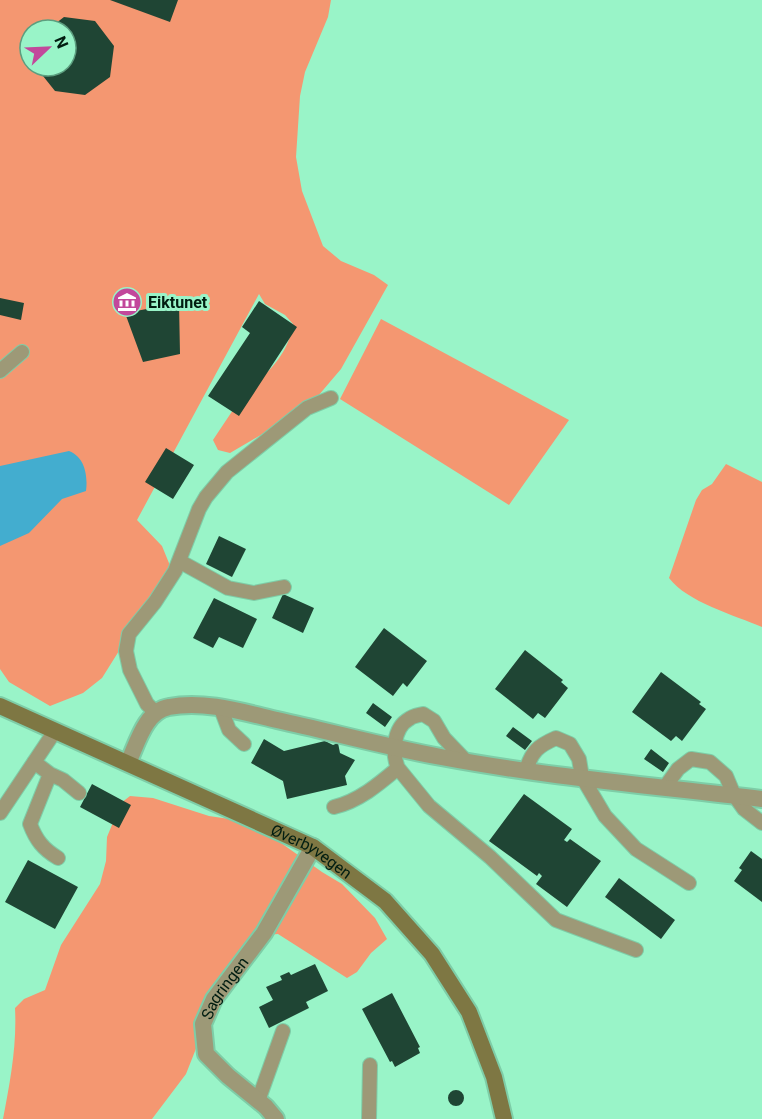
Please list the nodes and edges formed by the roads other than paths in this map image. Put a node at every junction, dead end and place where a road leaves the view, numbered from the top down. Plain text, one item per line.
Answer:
1 (22, 352) dead end
2 (0, 371) edge
3 (331, 398) dead end
4 (179, 561) junction
5 (284, 587) dead end
6 (0, 706) edge
7 (221, 709) junction
8 (156, 713) junction
9 (55, 731) junction
10 (244, 744) dead end
11 (394, 747) junction
12 (465, 761) junction
13 (34, 762) junction
14 (128, 763) junction
15 (398, 768) junction
16 (526, 770) junction
17 (50, 774) junction
18 (582, 777) junction
19 (665, 787) junction
20 (79, 794) dead end
21 (734, 795) junction
22 (762, 799) edge
23 (334, 807) dead end
24 (0, 813) edge
25 (762, 823) edge
26 (313, 846) junction
27 (58, 858) dead end
28 (689, 884) dead end
29 (636, 950) dead end
30 (283, 1031) dead end
31 (370, 1065) dead end
32 (258, 1101) junction
33 (276, 1119) edge
34 (369, 1119) edge
35 (504, 1119) edge

1 - 2 lane
3 - 4 lane
4 - 5 lane
4 - 8 lane
6 - 9 main road, Øverbyvegen
7 - 8 street
7 - 10 lane
7 - 11 street
8 - 14 street
9 - 13 lane
9 - 14 main road, Øverbyvegen
11 - 12 street
11 - 12 lane
11 - 15 lane
12 - 16 street
13 - 17 lane
13 - 24 lane
14 - 26 main road, Øverbyvegen
15 - 23 lane
15 - 29 lane
16 - 18 street
16 - 18 lane
17 - 20 lane
17 - 27 lane
18 - 19 street
18 - 28 lane
19 - 21 street
19 - 21 lane
21 - 22 street
21 - 25 lane
26 - 32 street, Sagringen
26 - 35 main road, Øverbyvegen
30 - 32 lane
31 - 34 lane
32 - 33 street, Sagringen

